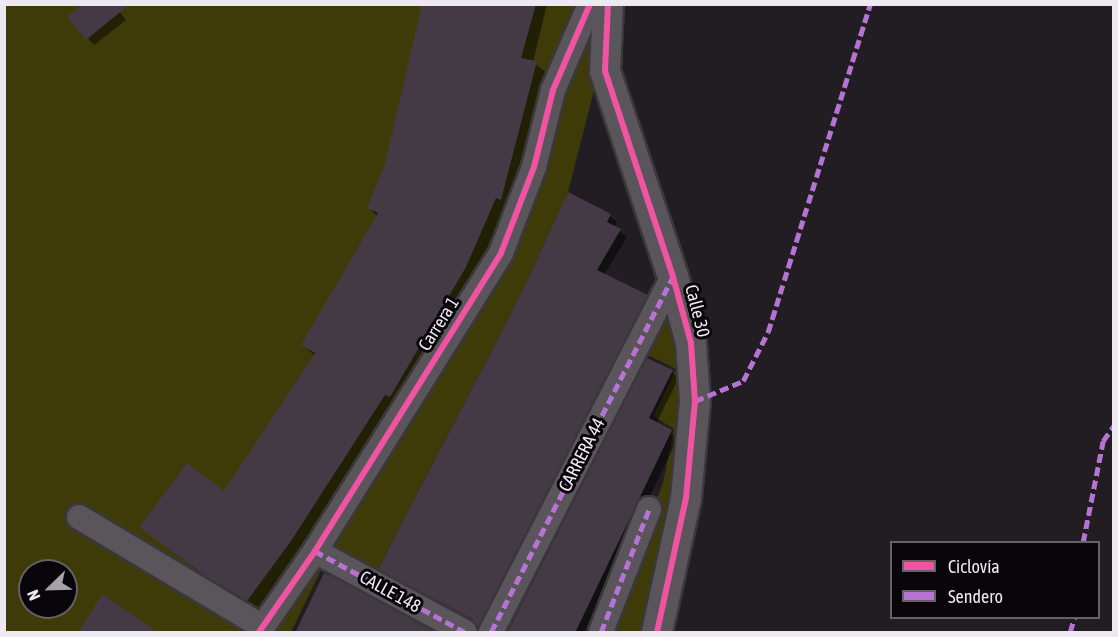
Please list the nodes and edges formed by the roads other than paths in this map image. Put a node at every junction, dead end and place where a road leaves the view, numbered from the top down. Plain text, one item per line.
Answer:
1 (590, 4) edge
2 (608, 4) edge
3 (673, 277) junction
4 (649, 509) dead end
5 (79, 517) dead end
6 (315, 551) junction
7 (261, 630) edge
8 (465, 633) edge
9 (490, 633) edge
10 (601, 633) edge
11 (657, 633) edge

1 - 6 street, Carrera 1
2 - 3 street, Calle 30
3 - 9 street, CARRERA 44
3 - 11 street, Calle 30
4 - 10 street
5 - 7 street
6 - 7 street, Carrera 1
6 - 8 street, CALLE 148

